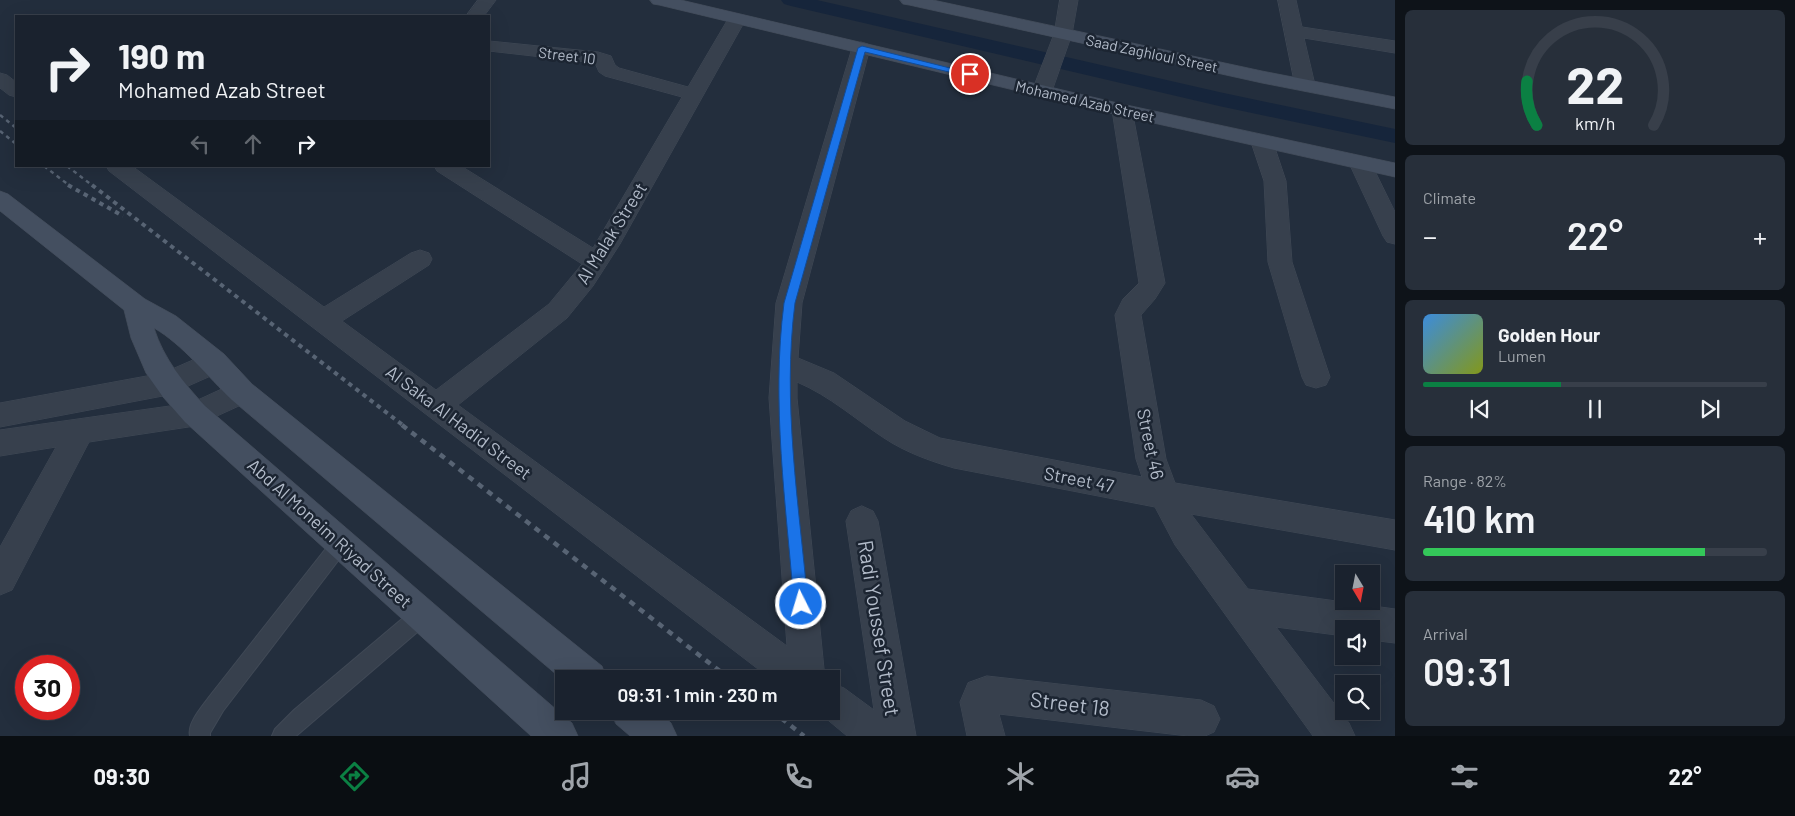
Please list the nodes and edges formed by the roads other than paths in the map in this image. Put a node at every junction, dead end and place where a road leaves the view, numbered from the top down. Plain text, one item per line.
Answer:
1 (487, 0) edge
2 (660, 0) edge
3 (909, 0) edge
4 (1069, 0) edge
5 (1287, 0) edge
6 (931, 2) edge
7 (475, 15) edge
8 (737, 18) junction
9 (1294, 31) junction
10 (1060, 40) junction
11 (492, 46) dead end
12 (1395, 47) edge
13 (862, 48) junction
14 (0, 79) edge
15 (1044, 83) junction
16 (1305, 85) junction
17 (15, 90) edge
18 (692, 94) junction
19 (1395, 103) edge
20 (1122, 110) junction
21 (1262, 142) junction
22 (1360, 163) junction
23 (118, 167) edge
24 (447, 167) edge
25 (1395, 170) edge
26 (0, 199) edge
27 (1395, 236) edge
28 (420, 259) dead end
29 (597, 262) junction
30 (136, 306) junction
31 (323, 320) junction
32 (214, 362) junction
33 (784, 364) junction
34 (1316, 377) dead end
35 (168, 384) junction
36 (242, 392) junction
37 (437, 405) junction
38 (195, 414) junction
39 (0, 415) edge
40 (80, 431) junction
41 (0, 442) edge
42 (1163, 494) junction
43 (862, 521) dead end
44 (1395, 535) edge
45 (341, 543) junction
46 (0, 578) edge
47 (1239, 606) junction
48 (422, 615) junction
49 (1395, 626) edge
50 (578, 670) edge
51 (789, 670) edge
52 (806, 670) edge
53 (840, 708) edge
54 (1201, 719) dead end
55 (639, 720) edge
56 (200, 736) edge
57 (282, 736) edge
58 (559, 736) edge
59 (658, 736) edge
60 (878, 736) edge
61 (897, 736) edge
62 (986, 736) edge
63 (1336, 736) edge

1 - 7 street
2 - 8 main road, Mohamed Azab Street
3 - 6 main road, Saad Zaghloul Street
4 - 10 street
5 - 9 street
6 - 10 main road, Saad Zaghloul Street
8 - 13 main road, Mohamed Azab Street
8 - 18 street, Al Malak Street
9 - 12 street
9 - 16 street
10 - 15 street
10 - 16 main road, Saad Zaghloul Street
11 - 18 street, Street 10
13 - 15 main road, Mohamed Azab Street
13 - 33 street
14 - 17 street
15 - 20 main road, Mohamed Azab Street
16 - 19 main road, Saad Zaghloul Street
18 - 29 street, Al Malak Street
20 - 21 main road, Mohamed Azab Street
20 - 42 street, Street 46
21 - 22 main road, Mohamed Azab Street
21 - 34 street
22 - 25 main road, Mohamed Azab Street
22 - 27 street
23 - 31 street, Al Saka Al Hadid Street
24 - 29 street
26 - 30 main road
28 - 31 street
29 - 37 street, Al Malak Street
30 - 32 main road
30 - 35 main road, Abd Al Moneim Riyad Street
31 - 37 street, Al Saka Al Hadid Street
32 - 35 street
32 - 36 main road
33 - 42 street, Street 47
33 - 52 street
35 - 38 main road, Abd Al Moneim Riyad Street
35 - 39 street
36 - 38 street
36 - 50 main road
37 - 51 street, Al Saka Al Hadid Street
38 - 40 street
38 - 45 main road, Abd Al Moneim Riyad Street
40 - 41 street
40 - 46 street
42 - 44 street, Street 47
42 - 47 street, Street 46
43 - 61 street, Radi Youssef Street
45 - 48 main road, Abd Al Moneim Riyad Street
45 - 56 lane
47 - 49 street
47 - 63 street, Street 46
48 - 57 lane
48 - 58 main road, Abd Al Moneim Riyad Street
53 - 60 street
54 - 62 street, Street 18
55 - 59 main road

